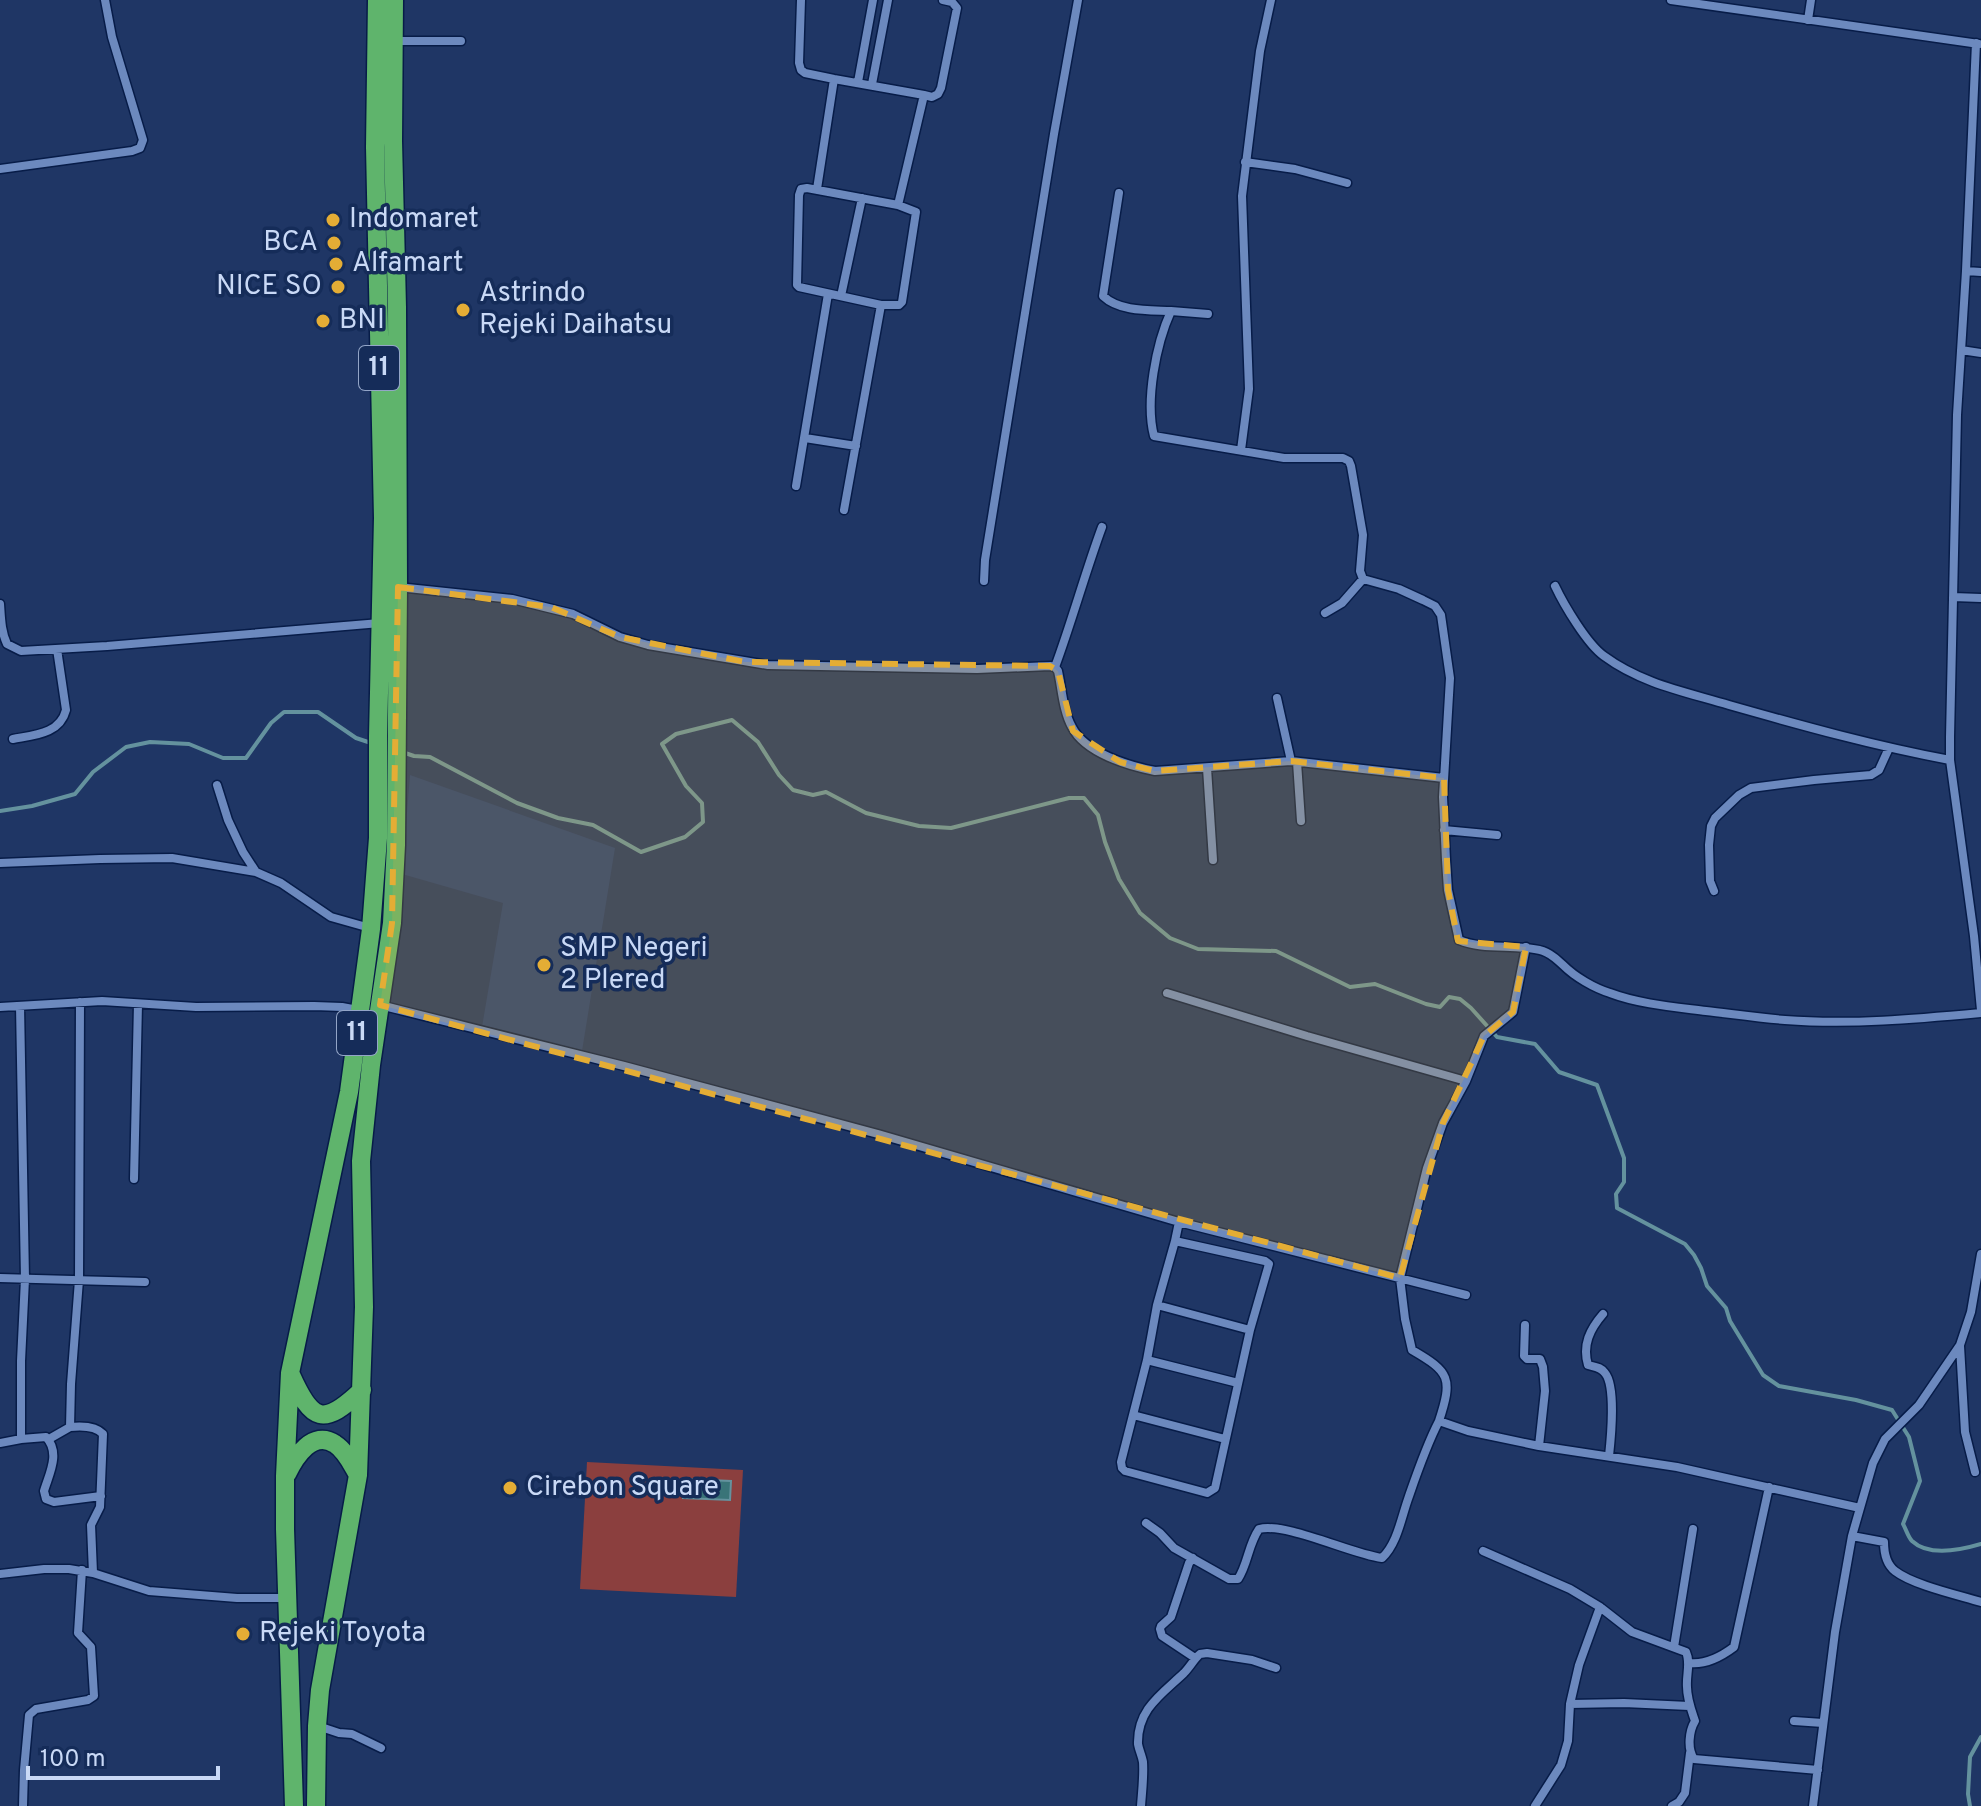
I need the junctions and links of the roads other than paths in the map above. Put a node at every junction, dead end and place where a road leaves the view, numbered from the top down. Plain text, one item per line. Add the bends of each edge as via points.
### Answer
1 (105, 0) edge
2 (377, 0) edge
3 (394, 0) edge
4 (801, 0) edge
5 (873, 0) edge
6 (888, 0) edge
7 (943, 0) edge
8 (1078, 0) edge
9 (1271, 0) edge
10 (1671, 0) edge
11 (1811, 0) edge
12 (1808, 20) junction
13 (393, 41) junction
14 (461, 41) dead end
15 (1978, 44) edge
16 (834, 79) junction
17 (858, 82) junction
18 (872, 84) junction
19 (924, 95) junction
20 (1976, 108) edge
21 (1245, 162) junction
22 (0, 169) edge
23 (1347, 183) dead end
24 (817, 189) junction
25 (1969, 192) junction
26 (1119, 193) dead end
27 (1981, 193) edge
28 (862, 198) junction
29 (898, 205) junction
30 (1966, 271) junction
31 (1981, 272) edge
32 (828, 294) junction
33 (841, 296) junction
34 (881, 305) junction
35 (388, 307) junction
36 (1171, 311) junction
37 (1208, 314) dead end
38 (1961, 350) junction
39 (1981, 353) edge
40 (805, 438) junction
41 (856, 446) junction
42 (1241, 450) junction
43 (796, 486) dead end
44 (844, 510) dead end
45 (1102, 527) dead end
46 (1363, 579) junction
47 (984, 581) dead end
48 (1555, 586) dead end
49 (398, 587) junction
50 (1953, 597) junction
51 (1981, 598) edge
52 (0, 604) edge
53 (1325, 613) dead end
54 (380, 623) junction
55 (14, 649) junction
56 (57, 649) junction
57 (0, 650) edge
58 (1055, 667) junction
59 (1277, 698) dead end
60 (13, 739) dead end
61 (1889, 748) junction
62 (1950, 760) junction
63 (1294, 761) junction
64 (1207, 768) junction
65 (1444, 778) junction
66 (217, 785) dead end
67 (1301, 821) dead end
68 (1444, 830) junction
69 (1497, 835) dead end
70 (1213, 860) dead end
71 (0, 863) edge
72 (256, 872) junction
73 (1714, 891) dead end
74 (371, 929) junction
75 (1526, 947) junction
76 (1167, 993) dead end
77 (80, 1002) junction
78 (138, 1004) junction
79 (380, 1005) junction
80 (20, 1006) junction
81 (0, 1007) edge
82 (360, 1011) junction
83 (1981, 1012) edge
84 (1466, 1081) junction
85 (134, 1179) dead end
86 (1179, 1222) junction
87 (1175, 1241) junction
88 (1981, 1254) edge
89 (0, 1278) edge
90 (1400, 1278) junction
91 (25, 1279) junction
92 (79, 1280) junction
93 (145, 1282) dead end
94 (1466, 1295) dead end
95 (1157, 1305) junction
96 (1603, 1314) dead end
97 (1525, 1325) dead end
98 (1250, 1330) junction
99 (1960, 1345) junction
100 (1147, 1360) junction
101 (290, 1373) junction
102 (1238, 1383) junction
103 (362, 1390) junction
104 (1133, 1415) junction
105 (1439, 1421) junction
106 (70, 1427) junction
107 (21, 1439) junction
108 (49, 1439) junction
109 (1225, 1439) junction
110 (0, 1443) edge
111 (1539, 1446) junction
112 (1609, 1456) junction
113 (1975, 1472) dead end
114 (358, 1475) junction
115 (285, 1476) junction
116 (1769, 1487) junction
117 (101, 1496) junction
118 (1860, 1508) junction
119 (1146, 1523) dead end
120 (1693, 1529) dead end
121 (1852, 1536) junction
122 (1483, 1551) dead end
123 (1193, 1558) junction
124 (82, 1570) junction
125 (93, 1573) junction
126 (0, 1574) edge
127 (288, 1598) junction
128 (1981, 1602) edge
129 (1600, 1607) junction
130 (1674, 1647) junction
131 (1195, 1658) junction
132 (1689, 1663) junction
133 (1276, 1668) dead end
134 (1570, 1704) junction
135 (1689, 1706) junction
136 (1794, 1721) dead end
137 (1823, 1723) junction
138 (317, 1726) junction
139 (381, 1748) dead end
140 (1690, 1753) junction
141 (1818, 1770) junction
142 (1817, 1805) edge
143 (23, 1806) edge
144 (294, 1806) edge
145 (316, 1806) edge
146 (1141, 1806) edge
147 (1535, 1806) edge
148 (1672, 1806) edge

1 - 22 street via 143,140 140,148
2 - 35 highway, 11 via 375,147
3 - 13 highway, 11
4 - 16 street via 801,70
5 - 17 street
6 - 18 street
7 - 19 street via 957,8 938,94
8 - 47 street
9 - 21 street
10 - 12 street
11 - 12 street
12 - 15 street
13 - 14 street
13 - 35 highway, 11
15 - 20 street
16 - 17 street
16 - 24 street
17 - 18 street
18 - 19 street
19 - 29 street
20 - 25 street
21 - 23 street
21 - 42 street via 1249,389
24 - 28 street
24 - 32 street via 804,188 799,195 796,282
25 - 27 street
25 - 30 street
26 - 36 street via 1103,296 1127,308
28 - 29 street
28 - 33 street
29 - 34 street via 917,215 902,302
30 - 31 street
30 - 38 street
32 - 33 street
32 - 40 street
33 - 34 street
34 - 41 street
35 - 49 highway, 11
35 - 54 highway, 11
36 - 37 street
36 - 42 street via 1162,330 1149,404 1154,436
38 - 39 street
38 - 50 street
40 - 41 street
40 - 43 street
41 - 44 street
42 - 46 street via 1349,461 1363,535
45 - 58 street
46 - 53 street
46 - 65 street via 1423,600 1441,615 1450,678
48 - 61 street via 1594,647 1641,678
49 - 58 street via 551,607 648,645 768,665
49 - 79 highway, 11 via 392,923
50 - 51 street
50 - 62 street via 1956,660
52 - 55 street via 2,631
54 - 56 street
54 - 74 highway, 11 via 378,838
55 - 56 street
55 - 57 street
56 - 60 street via 64,719 52,730
58 - 64 street via 1068,718 1083,741 1138,768
59 - 63 street
61 - 62 street
61 - 73 street via 1871,775 1751,788 1739,795 1711,826
62 - 83 street
63 - 64 street
63 - 65 street
63 - 67 street
64 - 70 street
65 - 68 street
66 - 72 street via 228,820
68 - 69 street
68 - 75 street via 1448,890 1459,940
71 - 72 street via 172,858
72 - 74 street via 331,917
74 - 82 highway, 11
75 - 83 street via 1556,957 1611,994 1686,1008 1828,1021
75 - 84 street via 1513,1012 1484,1036
76 - 84 street
77 - 78 street
77 - 80 street
77 - 92 street
78 - 82 street
78 - 85 street
79 - 86 street via 866,1131
79 - 103 highway, 11 via 361,1161
80 - 81 street
80 - 91 street
82 - 101 highway, 11 via 349,1092
84 - 90 street via 1427,1168
86 - 87 street
86 - 90 street
87 - 95 street
87 - 98 street via 1268,1262
88 - 99 street
89 - 91 street
90 - 94 street
90 - 105 street via 1412,1350 1436,1364 1446,1379
91 - 92 street
91 - 107 street
92 - 93 street
92 - 106 street
95 - 98 street
95 - 100 street
96 - 112 street via 1590,1329 1585,1356 1588,1365 1608,1376
97 - 111 street via 1524,1356 1540,1359 1545,1386
98 - 102 street
99 - 113 street via 1965,1432
99 - 118 street via 1919,1405 1885,1439
100 - 102 street
100 - 104 street
101 - 103 highway via 315,1413 344,1408
101 - 115 highway, 11
102 - 109 street
103 - 114 highway, 11
104 - 109 street
104 - 109 street via 1122,1468 1207,1493 1215,1488
105 - 111 street
105 - 123 street via 1396,1537 1382,1558 1267,1527 1253,1538 1238,1579
106 - 108 street
106 - 117 street via 103,1434
107 - 108 street
107 - 110 street
108 - 117 street via 53,1459 46,1499
111 - 112 street
112 - 116 street
114 - 115 highway via 335,1443 319,1440 297,1454
114 - 138 highway, 11
115 - 127 highway, 11
116 - 118 street
116 - 132 street via 1734,1647 1712,1660
117 - 125 street via 91,1525
118 - 121 street
119 - 123 street
120 - 130 street
121 - 128 street via 1884,1542 1884,1554 1894,1570 1917,1582
121 - 137 street
122 - 129 street
123 - 131 street via 1171,1617 1160,1629 1162,1636
124 - 125 street
124 - 126 street
124 - 143 street via 78,1633 91,1647 94,1696 29,1715
125 - 127 street via 149,1591
127 - 144 highway, 11
129 - 130 street via 1632,1632
129 - 134 street
130 - 132 street via 1686,1652
131 - 133 street via 1207,1653
131 - 146 street via 1150,1703 1141,1724
132 - 135 street
134 - 135 street
134 - 147 street via 1561,1765
135 - 140 street via 1695,1721
136 - 137 street
137 - 141 street
138 - 139 street
138 - 145 highway, 11
140 - 141 street via 1707,1762
140 - 148 street via 1685,1793
141 - 142 street

